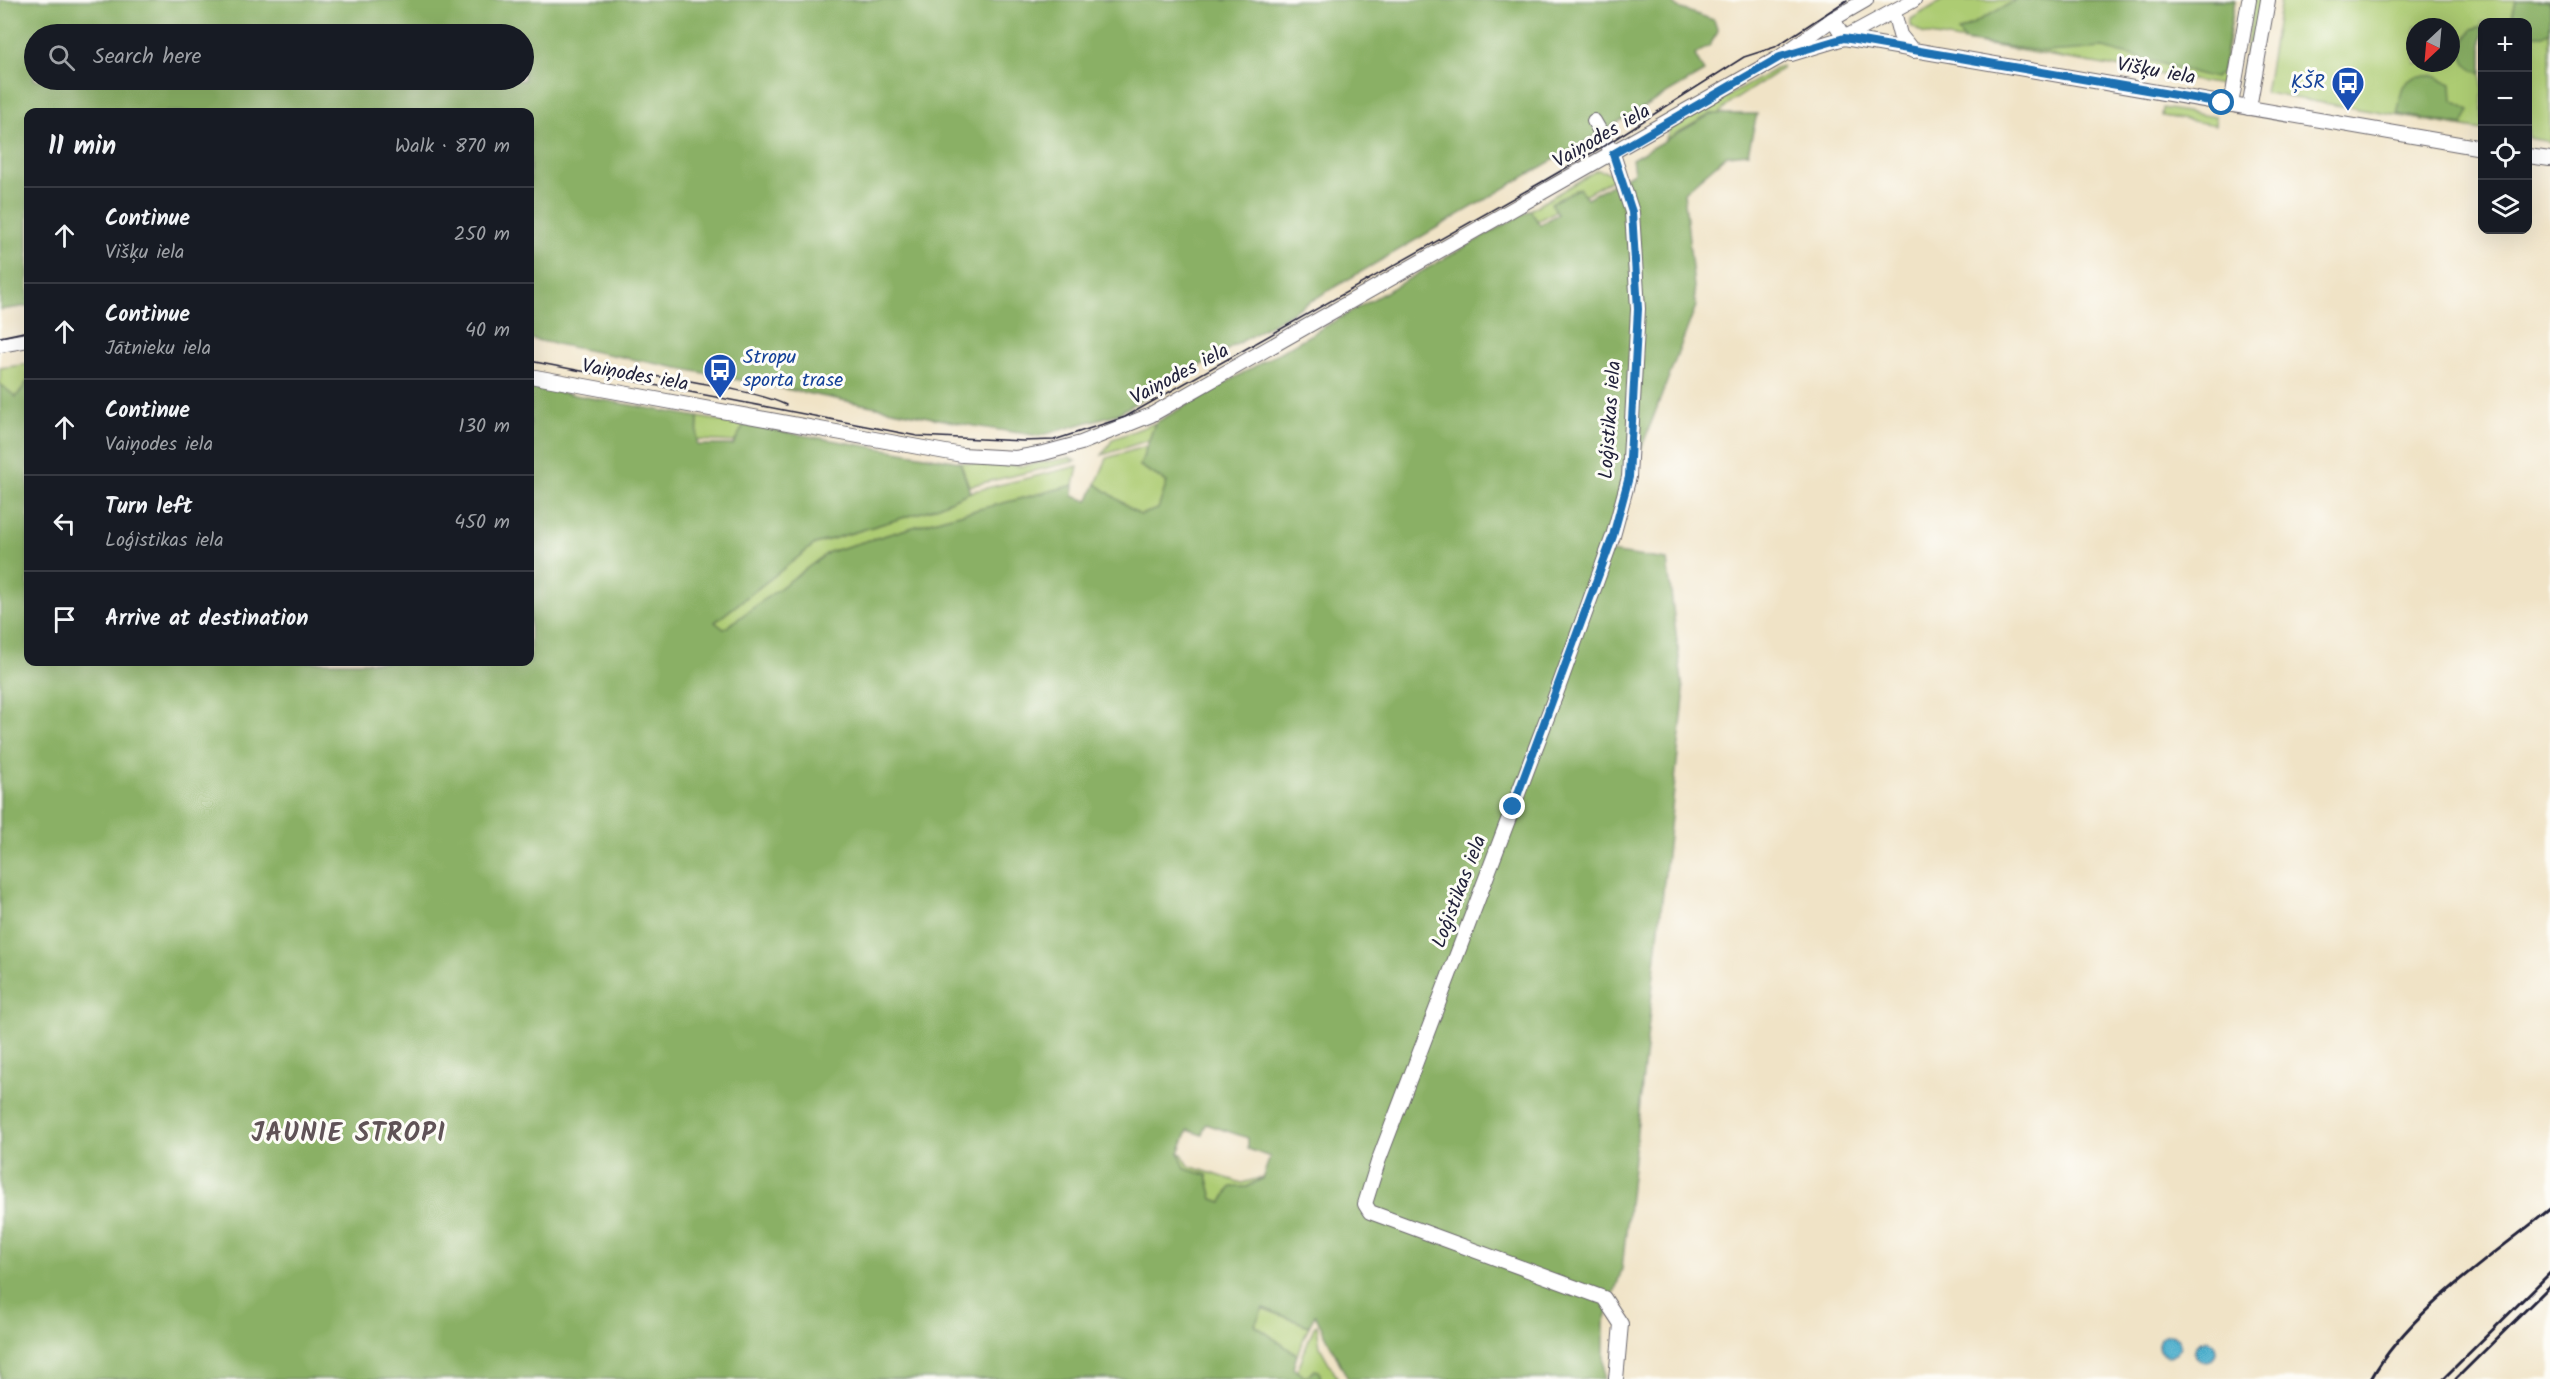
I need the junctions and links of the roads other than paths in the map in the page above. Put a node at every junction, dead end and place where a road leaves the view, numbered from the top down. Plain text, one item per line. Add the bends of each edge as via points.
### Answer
1 (1866, 0) edge
2 (1914, 0) edge
3 (2249, 0) edge
4 (2268, 0) edge
5 (1894, 12) junction
6 (1833, 19) junction
7 (1844, 38) junction
8 (1913, 51) junction
9 (1780, 57) junction
10 (2231, 105) junction
11 (2249, 108) junction
12 (1594, 121) dead end
13 (2478, 147) edge
14 (1613, 154) junction
15 (2532, 157) edge
16 (2550, 159) edge
17 (24, 341) edge
18 (0, 345) edge
19 (534, 377) edge
20 (1616, 1379) edge

1 - 6 street
2 - 5 street
3 - 10 street
4 - 11 street
5 - 7 street
5 - 8 street via 1900,35
6 - 7 street
6 - 9 street
7 - 8 street, Višķu iela
7 - 9 street
8 - 10 street, Višķu iela
9 - 14 street, Vaiņodes iela
10 - 11 street, Višķu iela
11 - 13 street, Višķu iela
12 - 14 street, Loģistikas iela
14 - 19 street, Vaiņodes iela via 1151,415 1044,453 993,458 924,450
14 - 20 street, Loģistikas iela via 1632,212 1638,309 1629,477 1585,615 1365,1204 1370,1212 1604,1298 1621,1324
15 - 16 street
17 - 18 street

